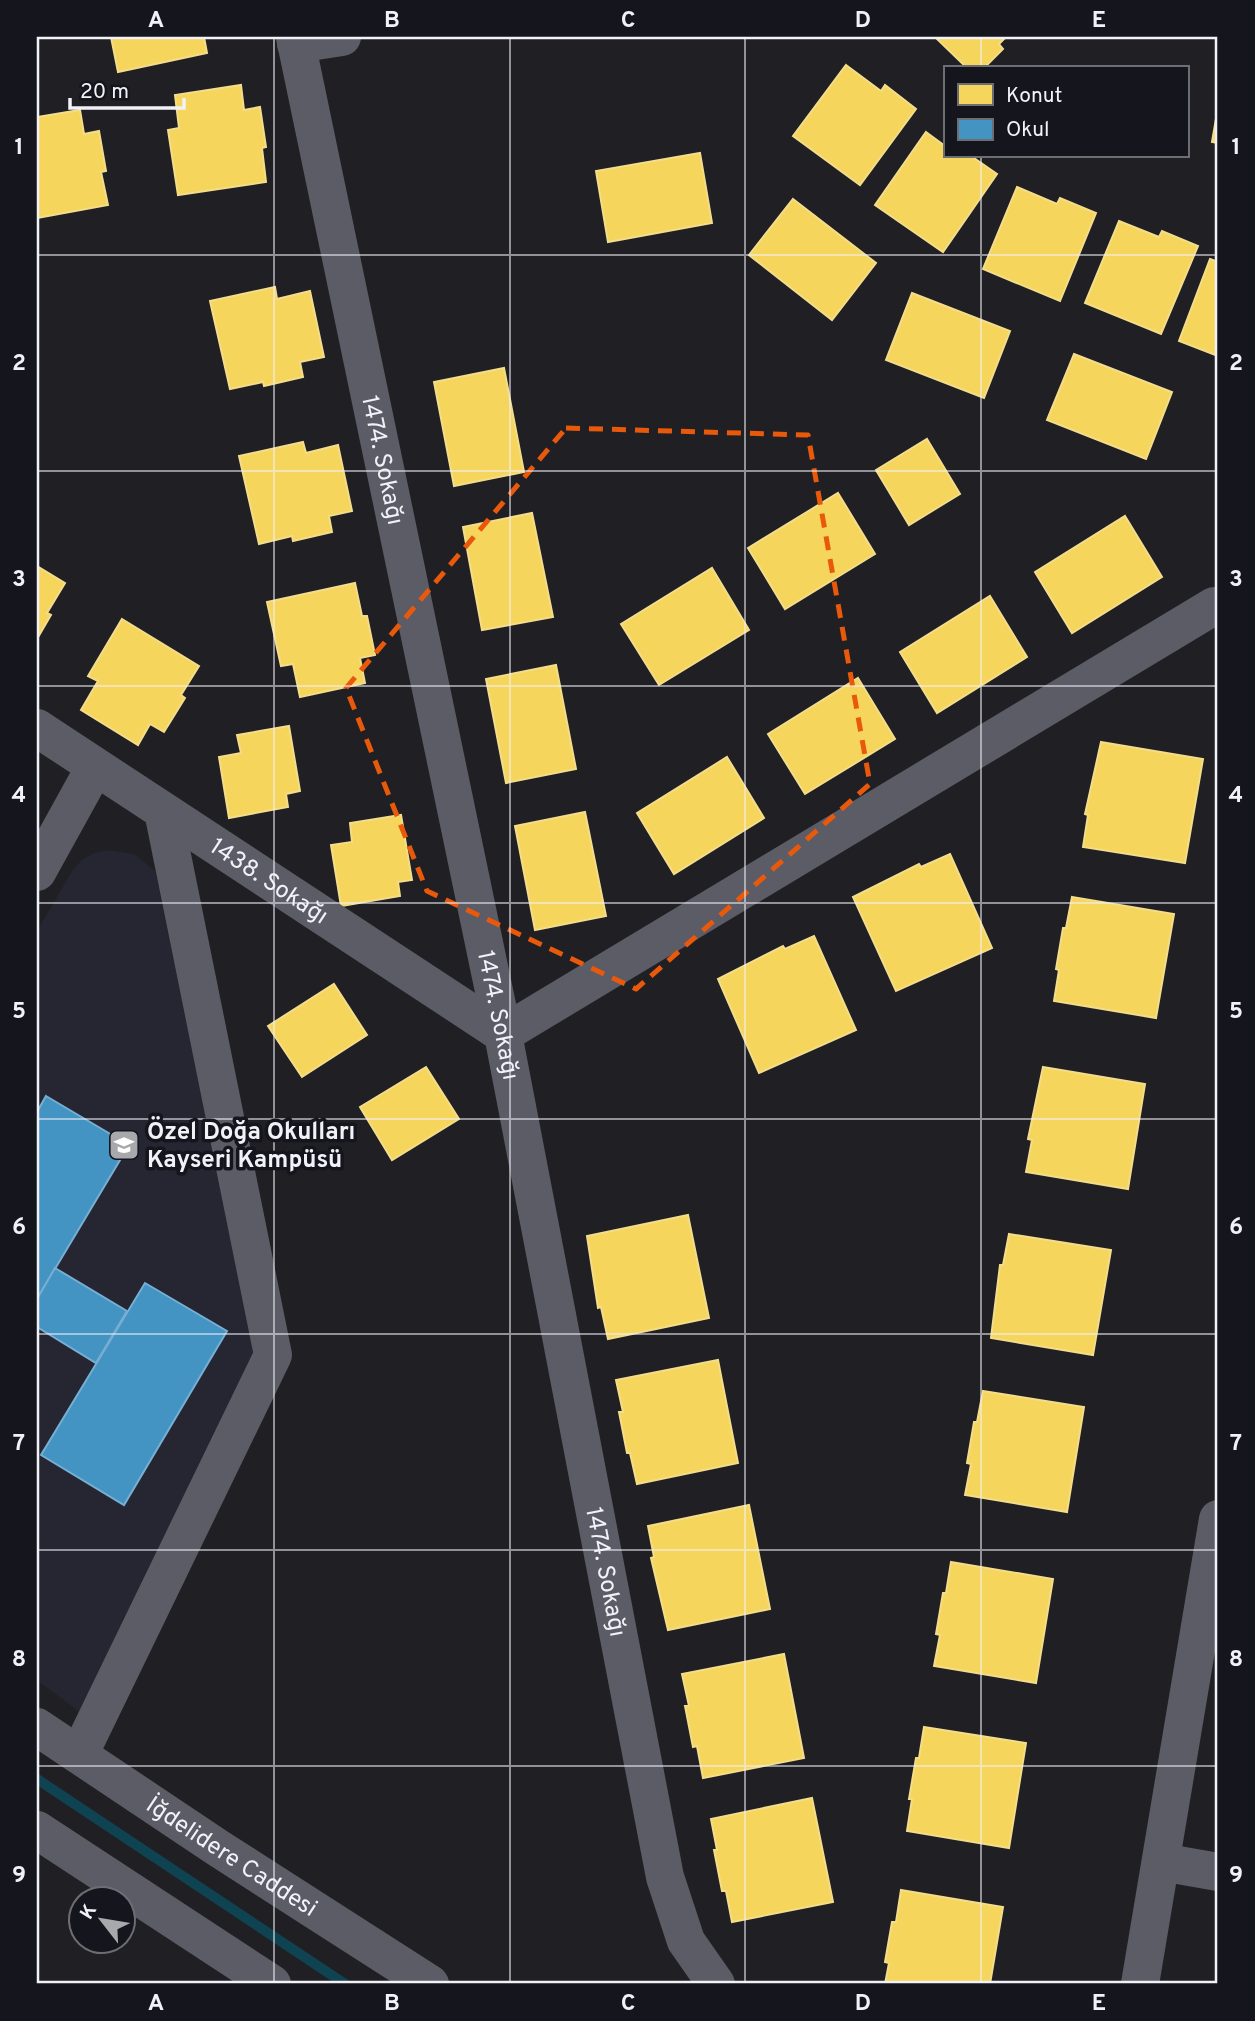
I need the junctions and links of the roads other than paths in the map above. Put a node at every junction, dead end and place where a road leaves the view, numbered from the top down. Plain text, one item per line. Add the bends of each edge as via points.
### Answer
1 (342, 37) edge
2 (296, 40) edge
3 (1218, 607) edge
4 (37, 728) edge
5 (95, 767) junction
6 (163, 811) junction
7 (37, 872) edge
8 (503, 1034) junction
9 (1218, 1519) edge
10 (37, 1727) edge
11 (79, 1755) junction
12 (37, 1830) edge
13 (1161, 1862) junction
14 (1218, 1872) edge
15 (272, 1984) edge
16 (430, 1984) edge
17 (716, 1984) edge
18 (1140, 1984) edge

1 - 2 street
2 - 8 street, 1474. Sokağı
3 - 8 street
4 - 5 street, 1438. Sokağı
5 - 6 street, 1438. Sokağı
5 - 7 street
6 - 8 street, 1438. Sokağı
6 - 11 street via 273,1355
8 - 17 street, 1474. Sokağı via 665,1877 686,1941
9 - 13 street
10 - 11 street, İğdelidere Caddesi
11 - 16 street, İğdelidere Caddesi
12 - 15 street
13 - 14 street
13 - 18 street

